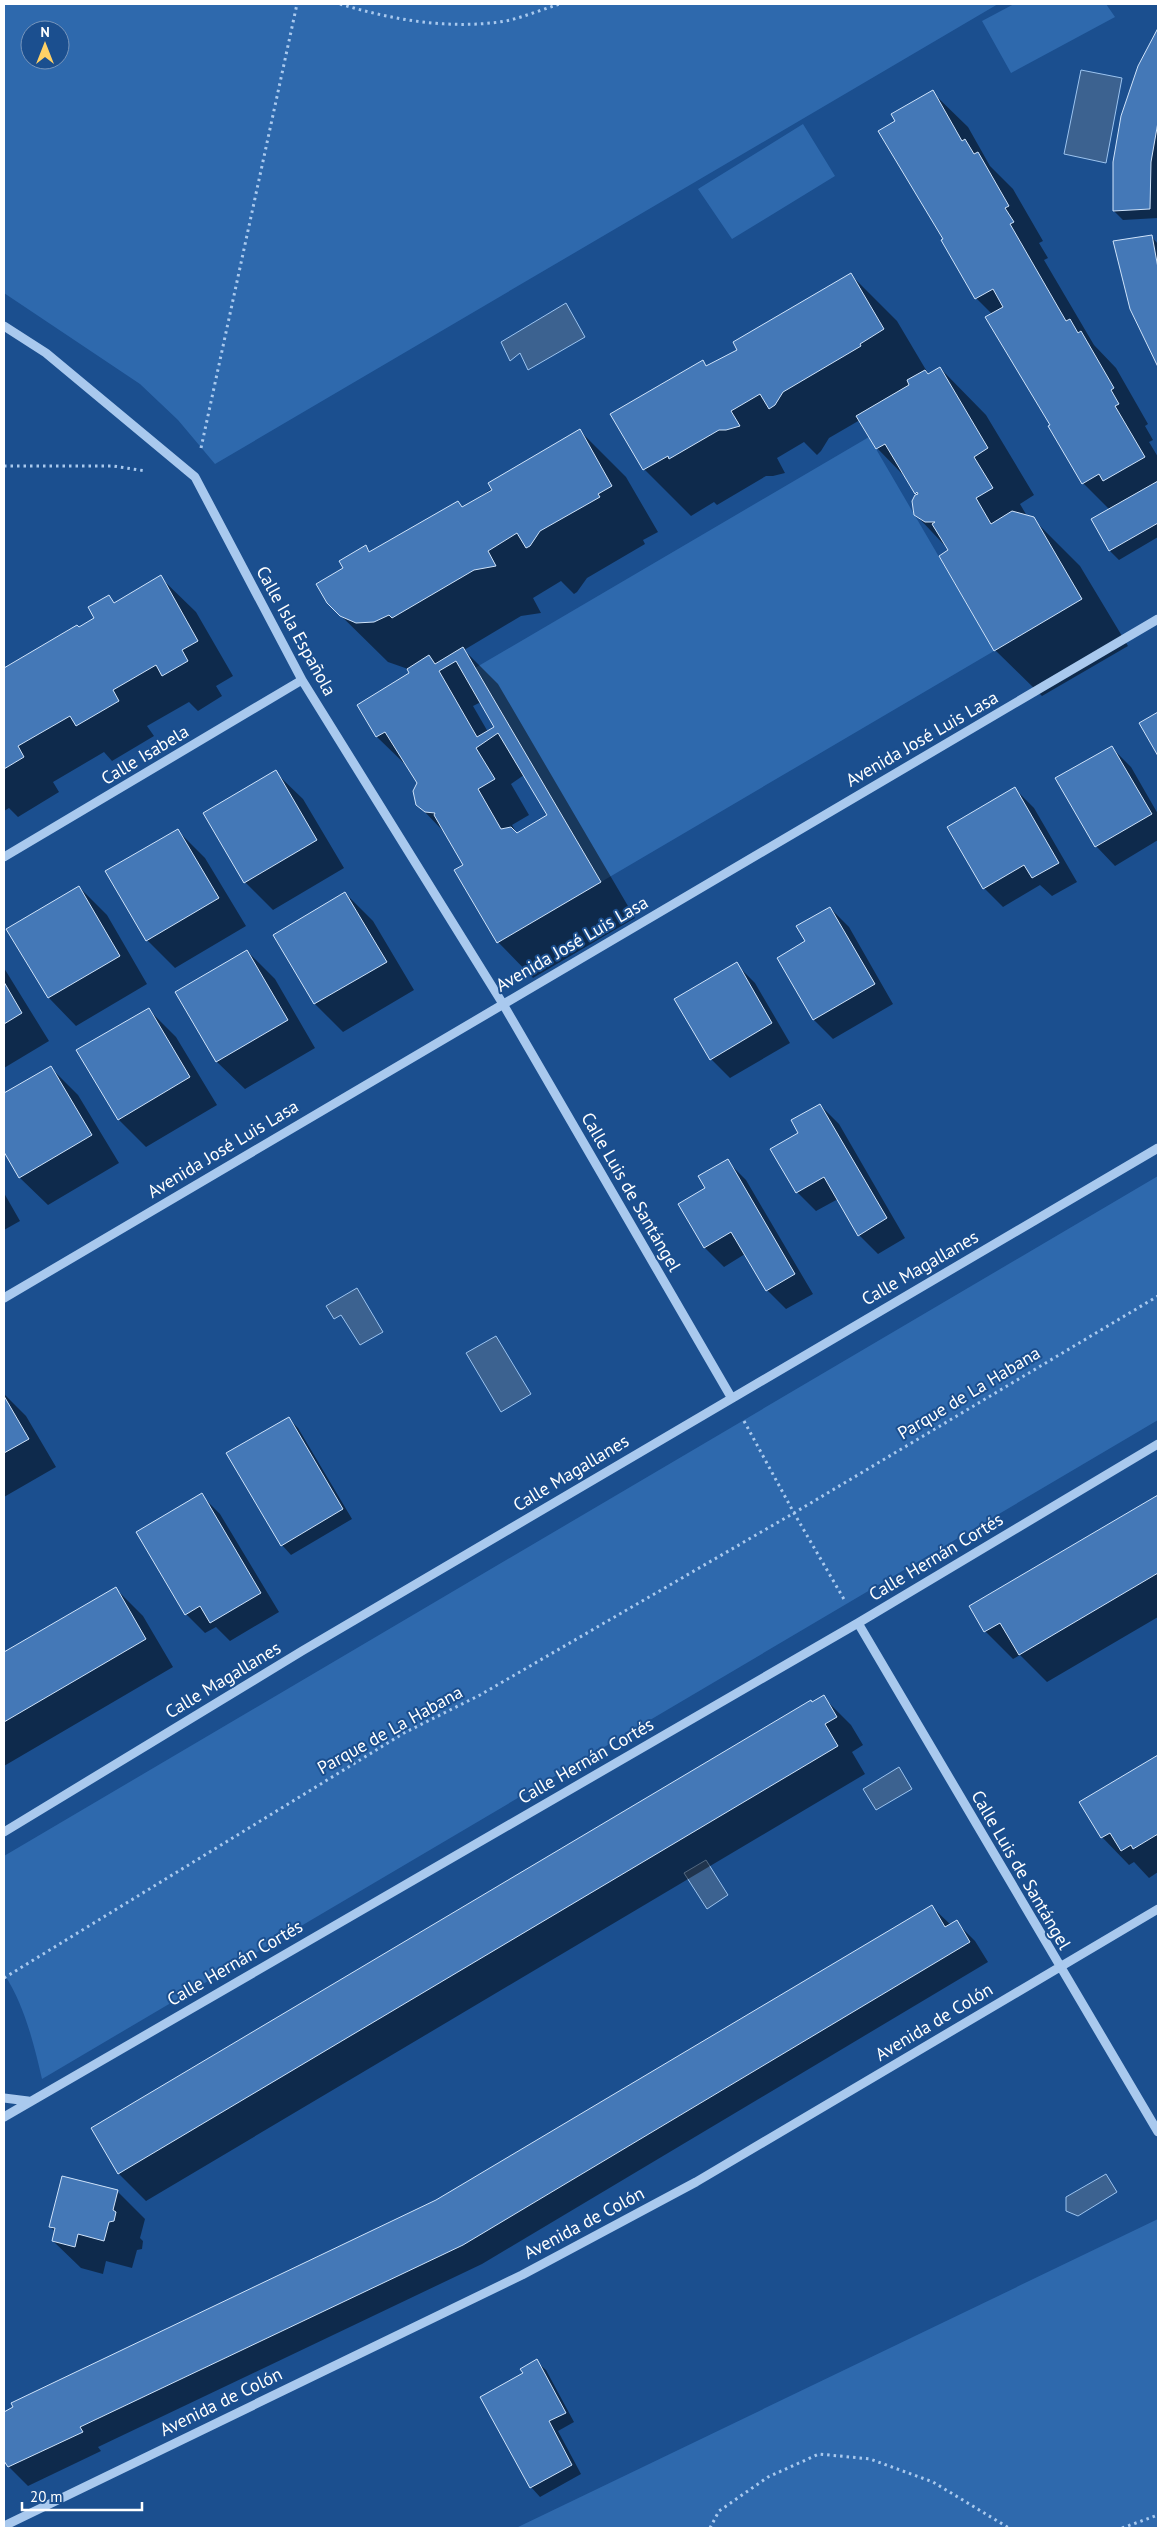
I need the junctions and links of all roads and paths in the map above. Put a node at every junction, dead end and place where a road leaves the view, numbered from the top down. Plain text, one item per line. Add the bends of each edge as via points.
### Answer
1 (298, 4) edge
2 (340, 4) edge
3 (560, 4) edge
4 (4, 326) edge
5 (4, 466) edge
6 (149, 471) dead end
7 (195, 477) junction
8 (1158, 619) edge
9 (302, 680) junction
10 (4, 857) edge
11 (503, 1004) junction
12 (1158, 1148) edge
13 (1158, 1296) edge
14 (4, 1298) edge
15 (731, 1397) junction
16 (1158, 1444) edge
17 (794, 1513) junction
18 (858, 1623) junction
19 (4, 1832) edge
20 (1158, 1909) edge
21 (1059, 1966) junction
22 (4, 1978) edge
23 (4, 2098) edge
24 (28, 2101) junction
25 (4, 2117) edge
26 (1158, 2132) edge
27 (1158, 2516) edge
28 (4, 2526) edge
29 (710, 2528) edge
30 (1009, 2528) edge
31 (1122, 2528) edge

1 - 7 path
2 - 3 path via 381,16 446,24 506,20
4 - 7 street, Calle Isla Española via 46,353
5 - 6 path via 113,466
7 - 9 street, Calle Isla Española
8 - 11 street, Avenida José Luis Lasa
9 - 10 street, Calle Isabela
9 - 11 street, Calle Isla Española
11 - 14 street, Avenida José Luis Lasa
11 - 15 street, Calle Luis de Santángel
12 - 15 street, Calle Magallanes
13 - 17 path, Parque de La Habana
15 - 17 path
15 - 19 street, Calle Magallanes
16 - 18 street, Calle Hernán Cortés
17 - 18 path
17 - 22 path, Parque de La Habana via 480,1695 404,1733
18 - 21 street, Calle Luis de Santángel
18 - 24 street, Calle Hernán Cortés
20 - 21 street, Avenida de Colón
21 - 26 street, Calle Luis de Santángel
21 - 28 street, Avenida de Colón via 696,2182 522,2275
23 - 24 street
24 - 25 street, Calle Hernán Cortés
27 - 31 path
29 - 30 path via 718,2511 768,2477 818,2454 870,2459 933,2482

